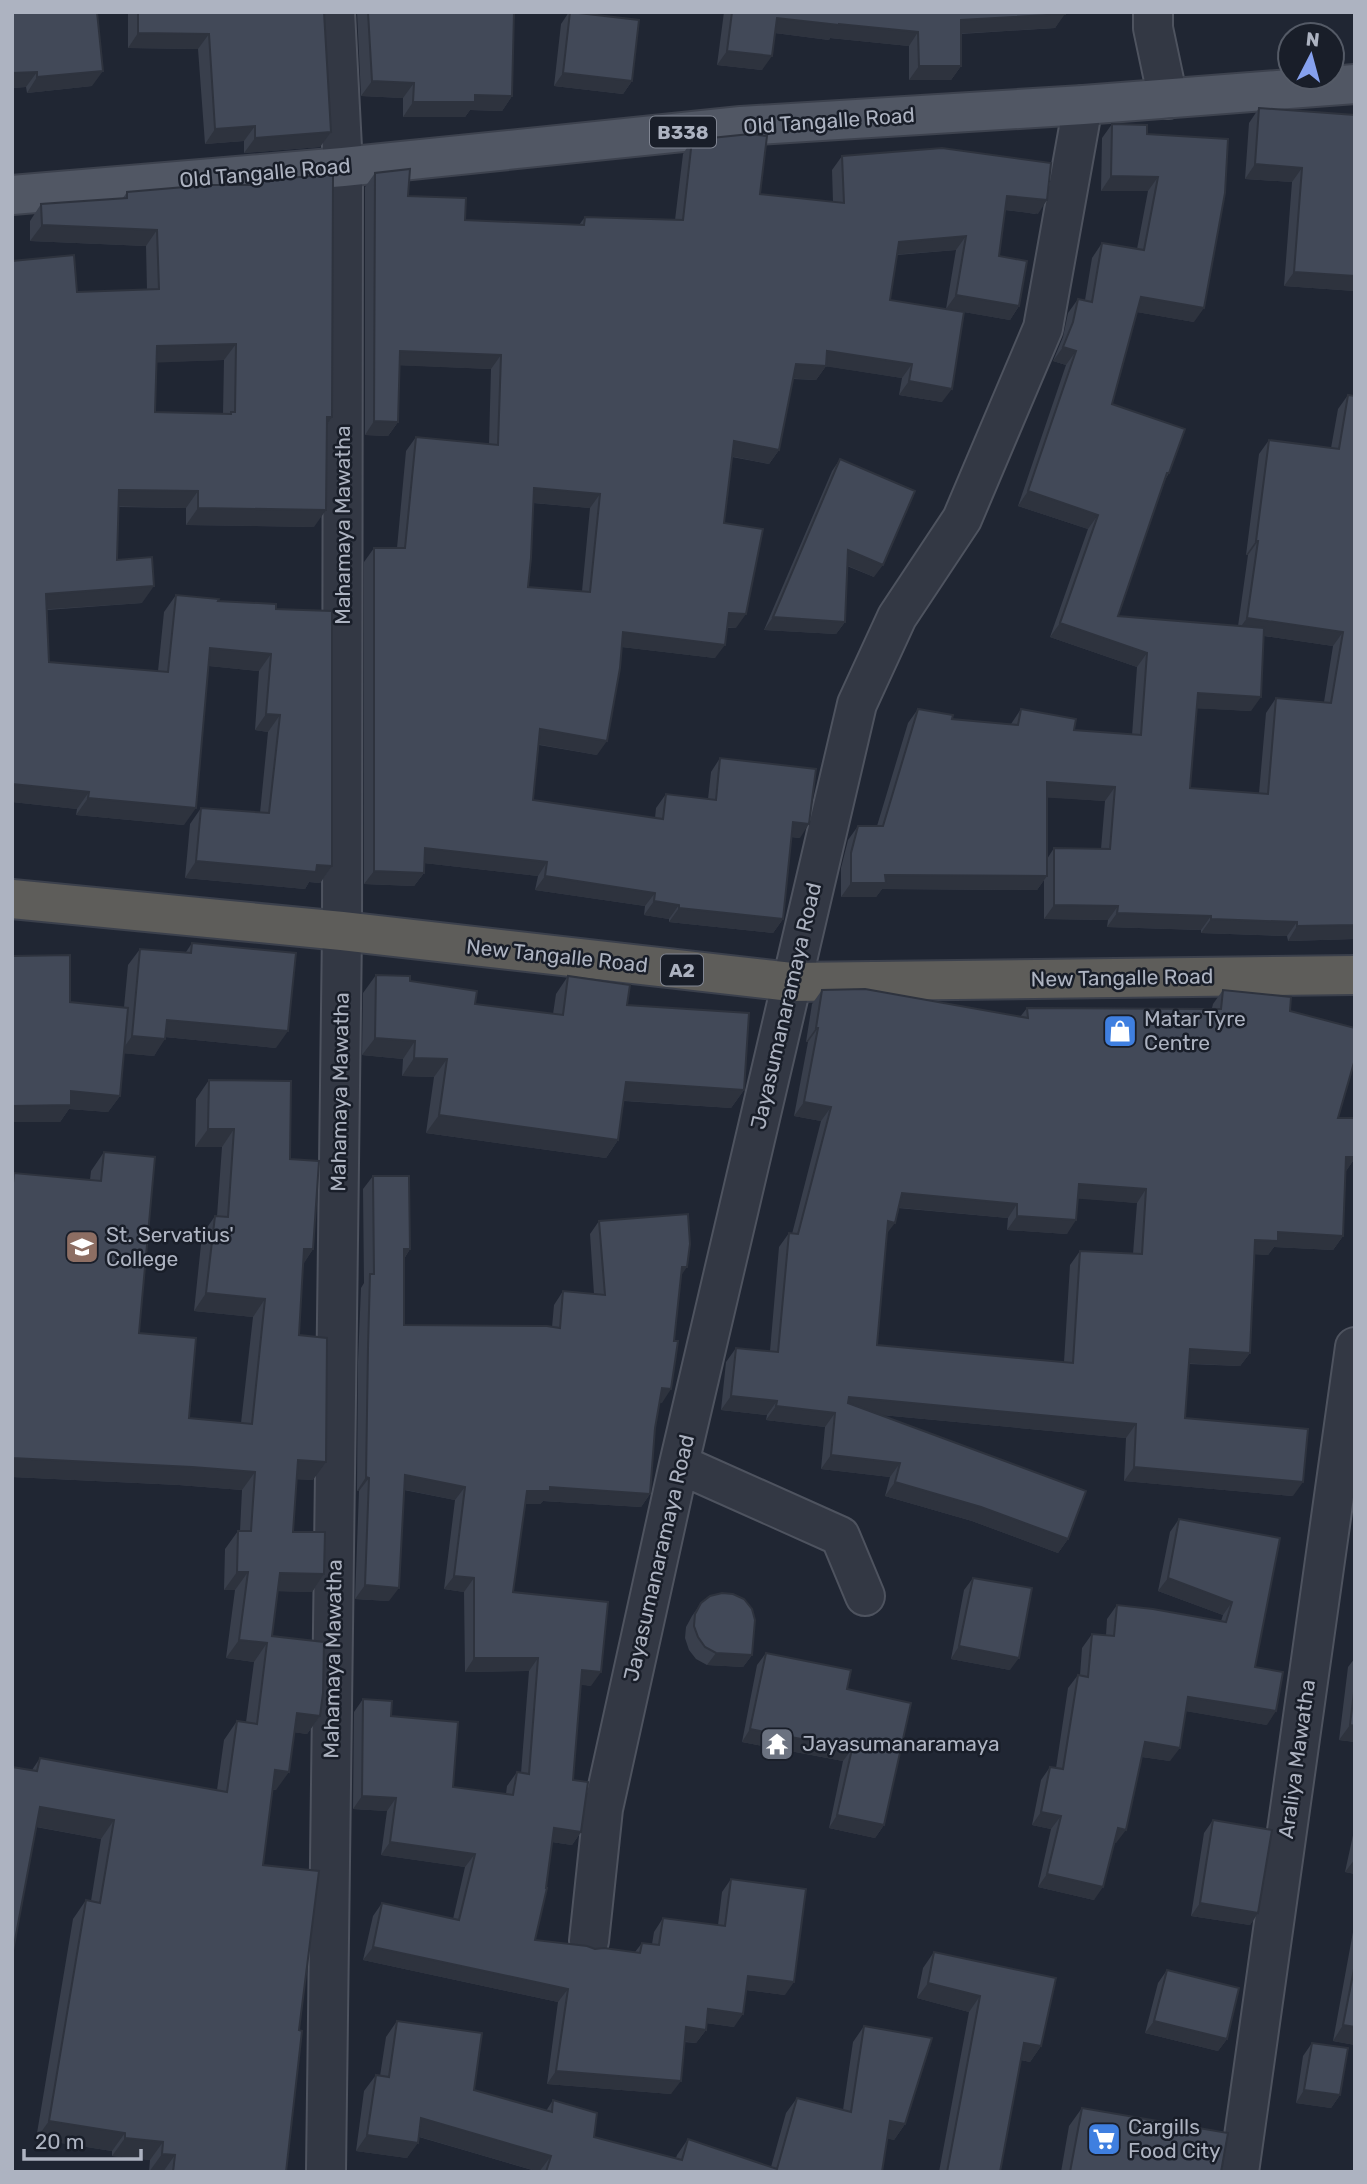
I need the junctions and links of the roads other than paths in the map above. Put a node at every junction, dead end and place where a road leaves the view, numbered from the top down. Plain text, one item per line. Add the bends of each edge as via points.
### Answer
1 (335, 12) edge
2 (1153, 12) edge
3 (1355, 84) edge
4 (1168, 99) junction
5 (1083, 105) junction
6 (343, 167) junction
7 (12, 195) edge
8 (12, 899) edge
9 (342, 931) junction
10 (1355, 975) edge
11 (791, 982) junction
12 (1355, 1347) edge
13 (679, 1464) junction
14 (864, 1596) dead end
15 (589, 1941) dead end
16 (326, 2172) edge
17 (1238, 2172) edge

1 - 6 street, Mahamaya Mawatha
2 - 4 street
3 - 4 main road, Old Tangalle Road / B338
4 - 5 main road, Old Tangalle Road / B338
5 - 6 main road, Old Tangalle Road / B338 via 741,126
5 - 11 street, Jayasumanaramaya Road via 1043,328 962,519 897,617 857,704
6 - 7 main road, Old Tangalle Road / B338
6 - 9 street, Mahamaya Mawatha
8 - 9 highway, New Tangalle Road / A2
9 - 11 highway, New Tangalle Road / A2
9 - 16 street, Mahamaya Mawatha
10 - 11 highway, New Tangalle Road / A2
11 - 13 street, Jayasumanaramaya Road
12 - 17 street, Araliya Mawatha
13 - 14 street via 840,1536
13 - 15 street, Jayasumanaramaya Road via 603,1809

